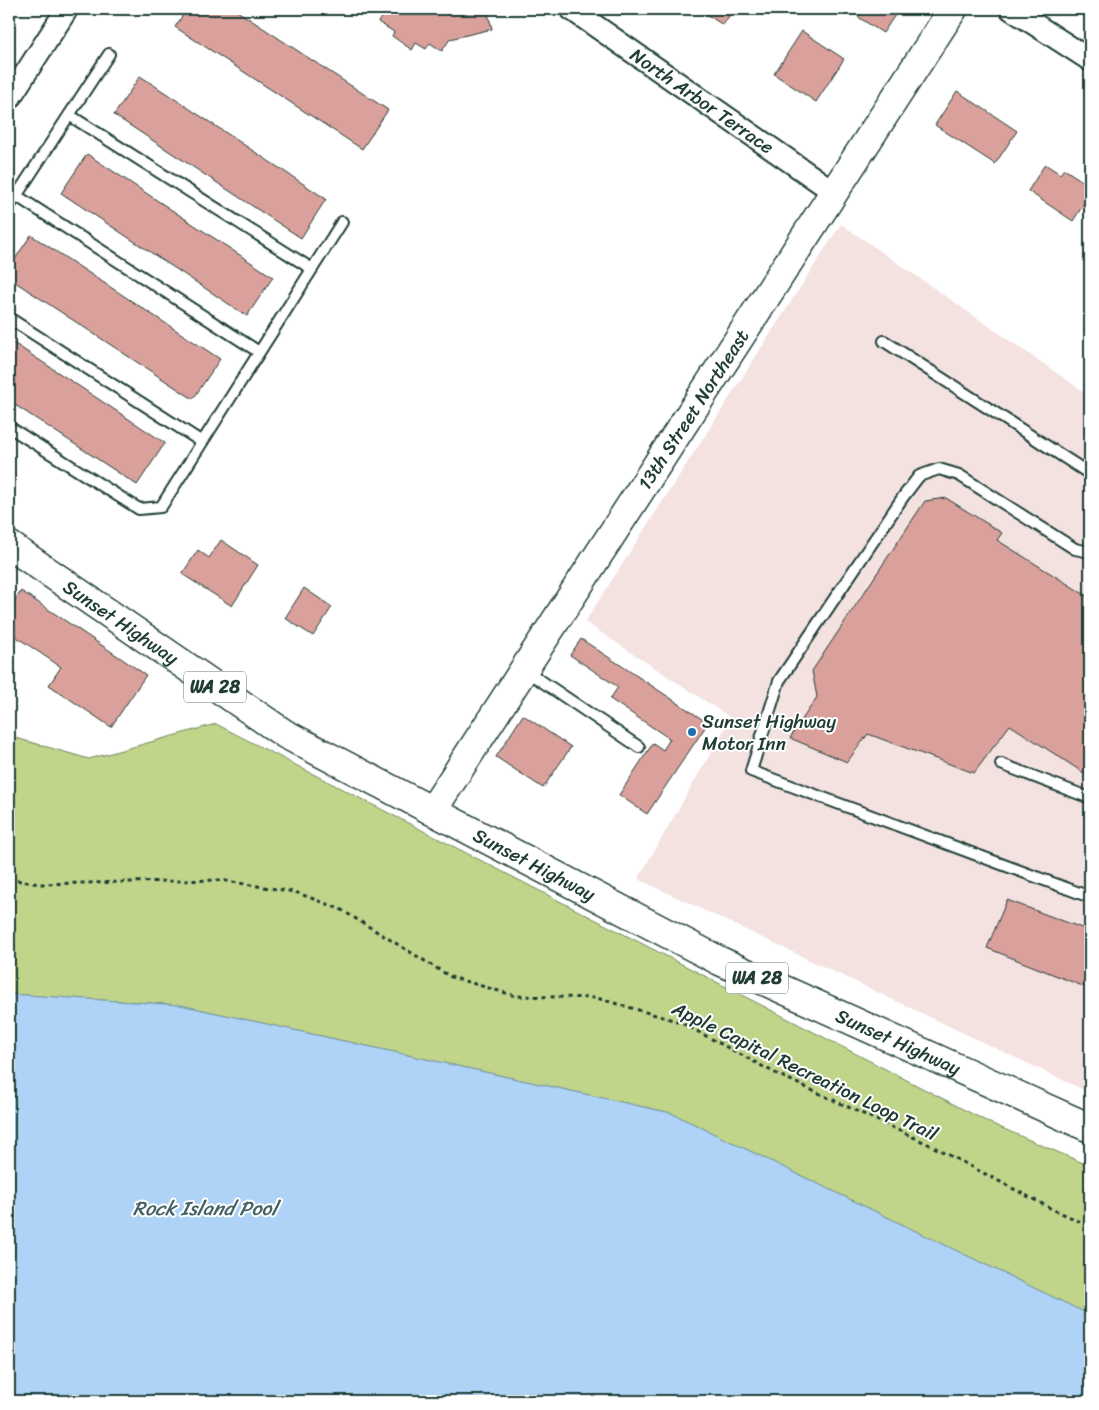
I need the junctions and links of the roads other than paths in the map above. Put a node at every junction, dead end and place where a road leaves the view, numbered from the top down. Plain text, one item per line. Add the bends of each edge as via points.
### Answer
1 (68, 9) edge
2 (571, 9) edge
3 (953, 9) edge
4 (1011, 9) edge
5 (109, 54) dead end
6 (1090, 60) edge
7 (9, 99) edge
8 (69, 115) junction
9 (834, 192) junction
10 (12, 193) edge
11 (9, 207) edge
12 (342, 222) dead end
13 (312, 269) junction
14 (9, 318) edge
15 (884, 341) dead end
16 (259, 352) junction
17 (9, 426) edge
18 (202, 442) junction
19 (1090, 474) edge
20 (9, 545) edge
21 (1090, 552) edge
22 (524, 670) junction
23 (639, 747) dead end
24 (1001, 764) dead end
25 (1090, 798) edge
26 (432, 811) junction
27 (1090, 897) edge
28 (1090, 1128) edge

1 - 7 street
2 - 9 street, North Arbor Terrace
3 - 9 main road, 13th Street Northeast
4 - 6 street
5 - 8 lane
8 - 10 lane
8 - 13 lane
9 - 22 main road, 13th Street Northeast
10 - 11 lane
10 - 16 lane
12 - 13 lane
13 - 16 lane
14 - 18 lane
15 - 19 lane
16 - 18 lane
17 - 18 lane via 139,509 161,507
20 - 26 main road, Sunset Highway / WA 28 via 284,734
21 - 27 lane via 1075,549 959,475 940,469 919,476 780,681 751,772
22 - 23 lane
22 - 26 main road, 13th Street Northeast
24 - 25 lane
26 - 28 main road, Sunset Highway / WA 28 via 720,961

